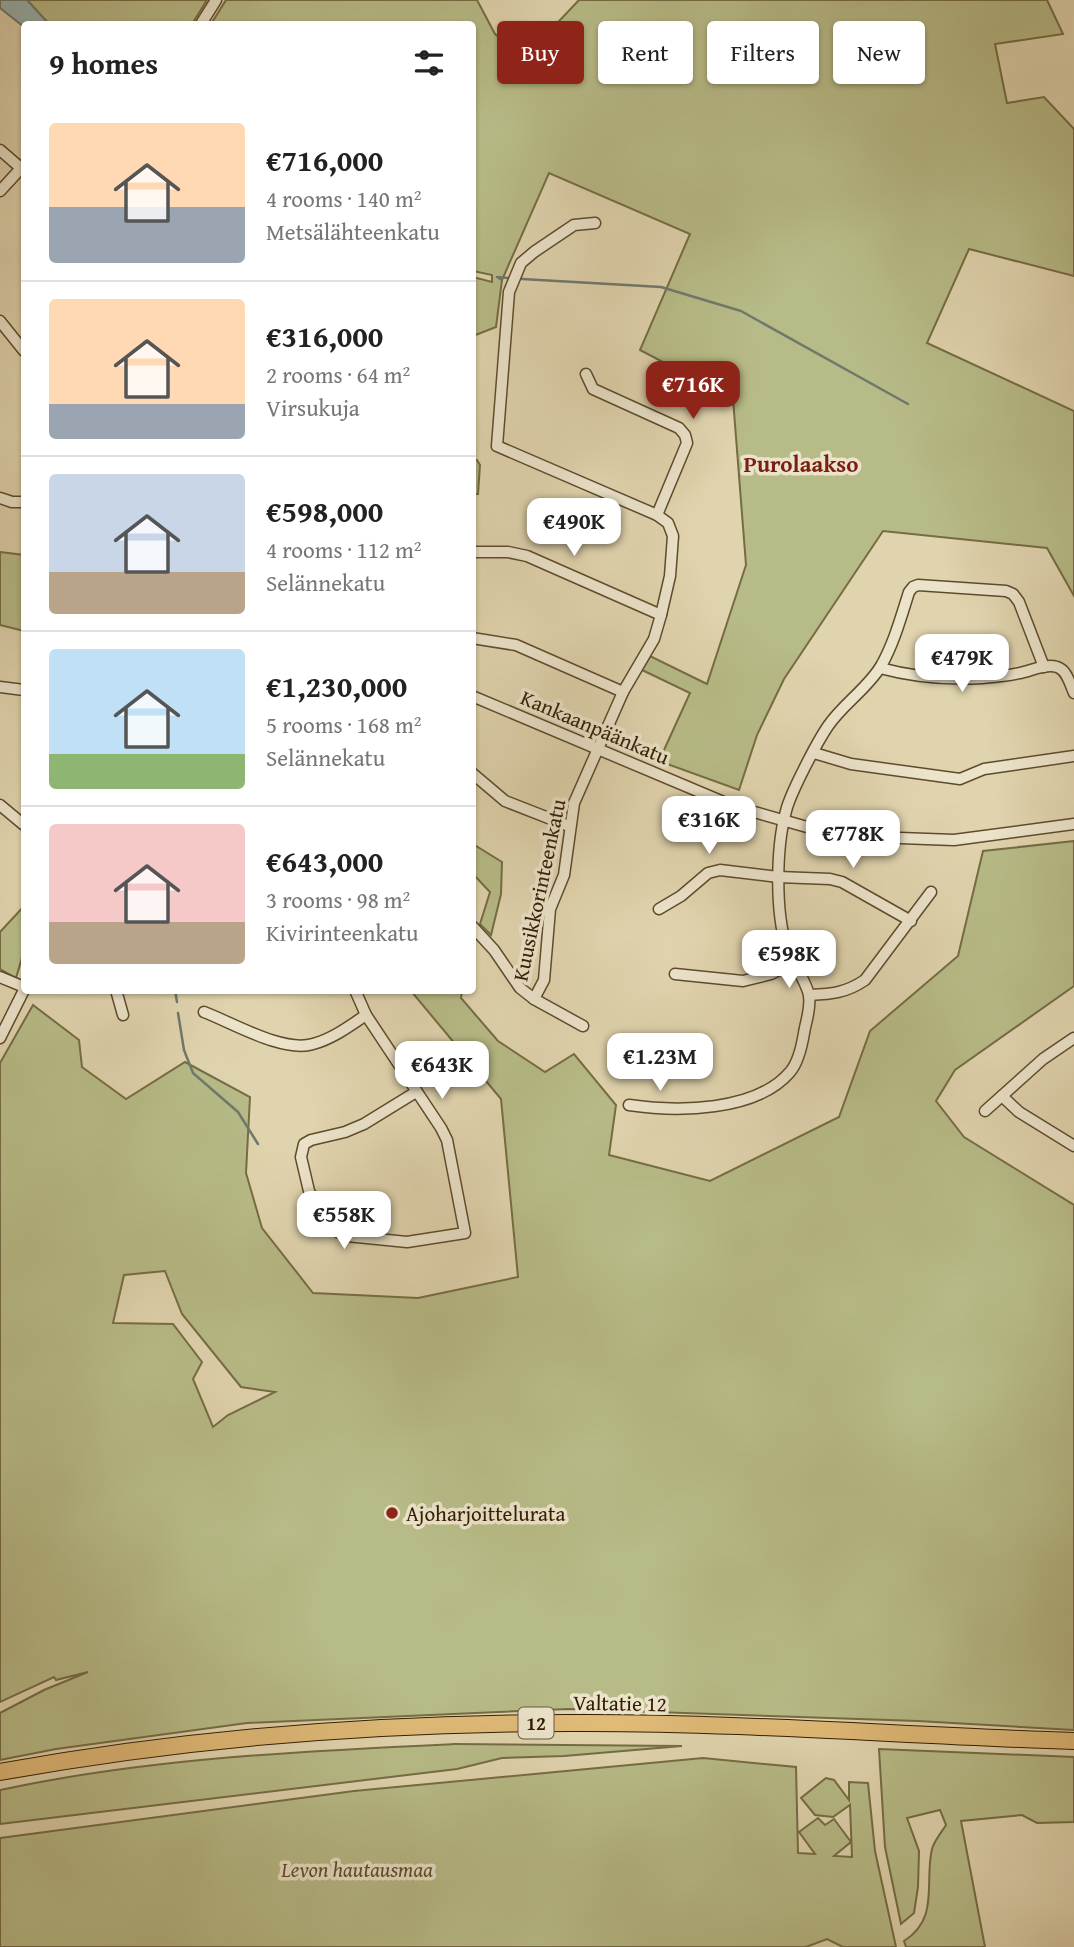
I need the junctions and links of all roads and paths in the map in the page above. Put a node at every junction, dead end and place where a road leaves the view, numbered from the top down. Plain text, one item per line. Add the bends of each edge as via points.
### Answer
1 (216, 0) edge
2 (203, 21) edge
3 (0, 150) edge
4 (21, 166) edge
5 (21, 169) edge
6 (0, 191) edge
7 (595, 223) dead end
8 (0, 321) edge
9 (21, 347) edge
10 (586, 374) dead end
11 (0, 498) edge
12 (21, 502) edge
13 (657, 515) junction
14 (476, 552) edge
15 (661, 615) junction
16 (476, 639) edge
17 (1044, 667) junction
18 (880, 668) junction
19 (0, 687) edge
20 (21, 690) edge
21 (623, 692) junction
22 (1074, 693) edge
23 (476, 698) edge
24 (598, 750) junction
25 (814, 753) junction
26 (1074, 756) edge
27 (476, 777) edge
28 (0, 805) edge
29 (21, 822) edge
30 (785, 822) junction
31 (1074, 824) edge
32 (569, 826) junction
33 (778, 877) junction
34 (932, 892) dead end
35 (659, 909) dead end
36 (911, 921) junction
37 (476, 930) edge
38 (793, 963) junction
39 (675, 974) dead end
40 (0, 977) edge
41 (21, 988) edge
42 (22, 994) edge
43 (117, 994) edge
44 (357, 994) edge
45 (810, 995) junction
46 (534, 999) junction
47 (204, 1012) dead end
48 (123, 1015) dead end
49 (366, 1015) junction
50 (583, 1026) dead end
51 (0, 1038) edge
52 (1074, 1038) edge
53 (416, 1092) junction
54 (1002, 1096) junction
55 (629, 1105) dead end
56 (985, 1111) dead end
57 (1074, 1146) edge
58 (1074, 1741) edge
59 (0, 1772) edge

1 - 2 street
3 - 4 street
5 - 6 street
7 - 13 street via 574,225 521,263 509,292 497,446
8 - 9 street
10 - 13 street via 593,389 685,435 687,443
11 - 12 street
13 - 15 street, Kuusikkorinteenkatu via 668,523 673,536
14 - 15 street via 527,556
15 - 21 street, Kuusikkorinteenkatu via 654,639
16 - 21 street via 516,645
17 - 18 street via 980,678 908,676
17 - 18 street via 1013,594 918,585 909,592
17 - 22 street via 1061,668
18 - 25 street via 829,725
19 - 20 street
21 - 24 street, Kuusikkorinteenkatu
23 - 24 street, Kankaanpäänkatu
24 - 30 street, Kankaanpäänkatu via 733,806
24 - 32 street, Kuusikkorinteenkatu via 574,803
25 - 26 street via 850,764 960,779 984,769
25 - 30 street
27 - 32 street via 505,801
28 - 29 street
30 - 31 street, Kankaanpäänkatu via 873,837 940,840
30 - 33 street
32 - 46 street, Kuusikkorinteenkatu via 564,874 550,909 544,980
33 - 35 street via 720,870 708,873
33 - 36 street via 842,882
33 - 38 street via 783,938
34 - 36 street
36 - 45 street via 865,980 837,994
37 - 46 street via 520,988
38 - 39 street via 743,982
38 - 45 street
40 - 41 street
42 - 51 street
43 - 48 street
44 - 49 street
45 - 55 street via 803,1041 792,1070 773,1088 730,1103 688,1110
46 - 50 street
47 - 49 street via 287,1046 327,1039
49 - 53 street
52 - 54 street
53 - 53 street via 364,1124 304,1144 301,1157 309,1191 334,1230 346,1236 407,1242 465,1233 447,1140
54 - 56 street
54 - 57 street
58 - 59 highway, Valtatie 12 / 12 via 667,1724 507,1724 248,1738

